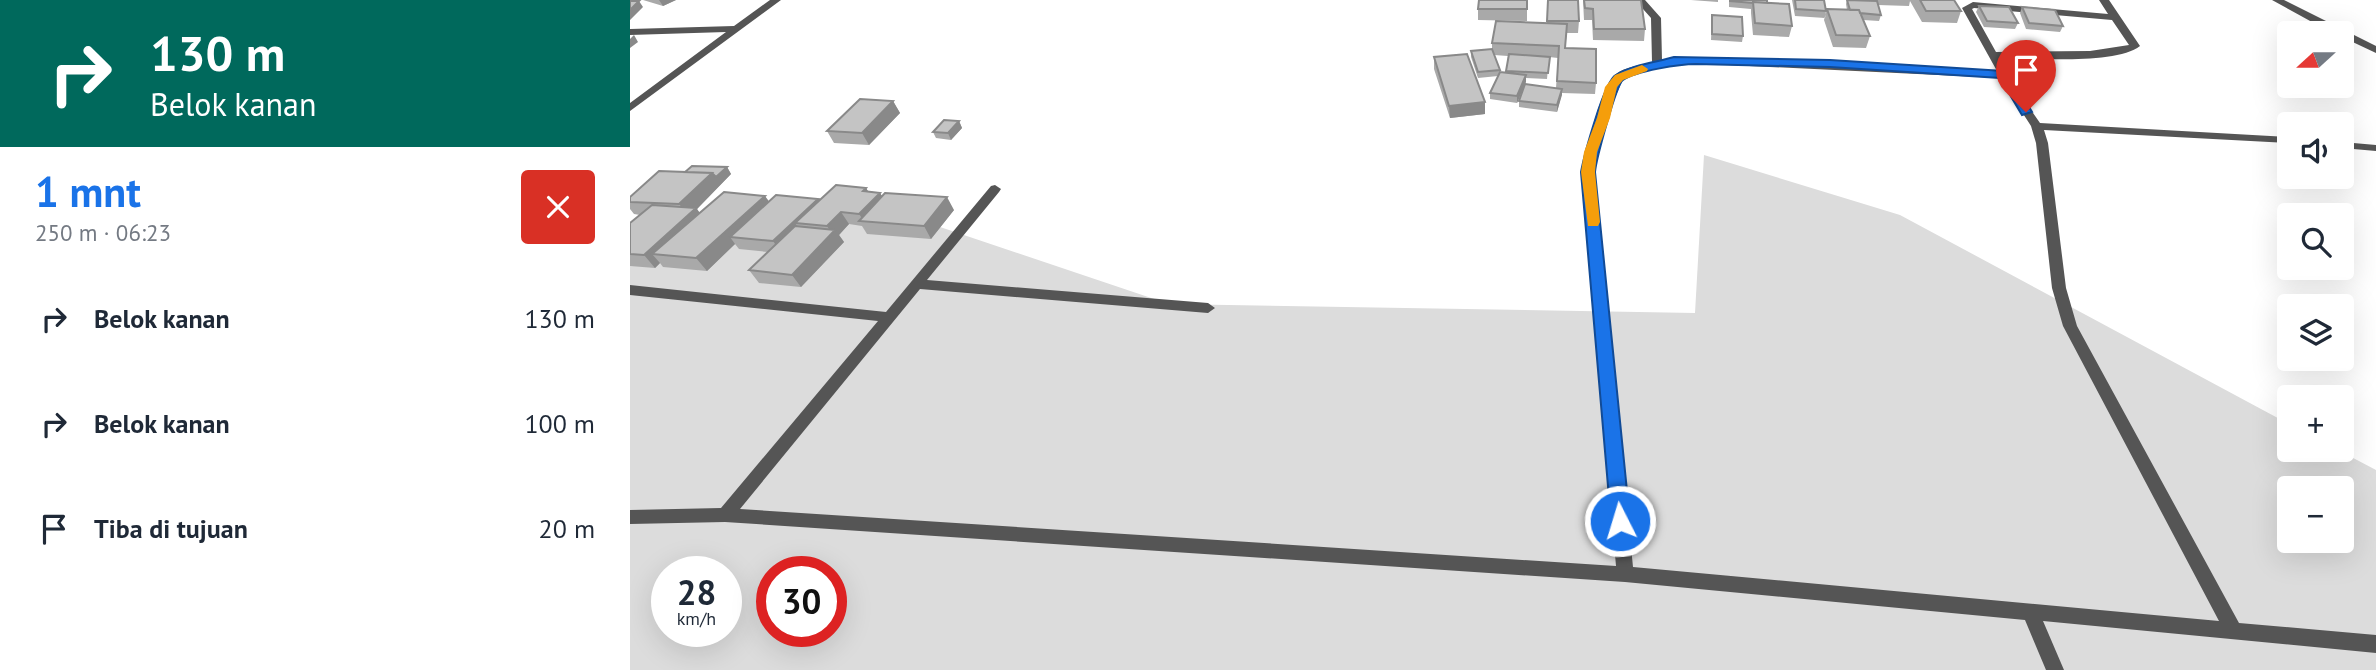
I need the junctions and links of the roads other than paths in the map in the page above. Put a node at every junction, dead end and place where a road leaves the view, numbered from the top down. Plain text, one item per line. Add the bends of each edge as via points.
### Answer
1 (776, 0) edge
2 (1640, 0) edge
3 (2104, 0) edge
4 (2277, 0) edge
5 (2116, 17) junction
6 (2316, 21) edge
7 (736, 29) junction
8 (630, 32) edge
9 (2354, 40) edge
10 (2376, 50) edge
11 (1994, 55) junction
12 (1657, 65) junction
13 (2004, 75) junction
14 (630, 107) edge
15 (2037, 126) junction
16 (2277, 139) edge
17 (2354, 146) edge
18 (2376, 148) edge
19 (995, 189) dead end
20 (916, 284) junction
21 (630, 290) edge
22 (1208, 308) dead end
23 (889, 317) junction
24 (725, 514) junction
25 (630, 517) edge
26 (1625, 574) junction
27 (2030, 611) junction
28 (2233, 629) junction
29 (2376, 644) edge
30 (2055, 670) edge

1 - 7 street
2 - 12 street via 1656,18
3 - 5 street
4 - 6 street
5 - 11 street via 2135,46 2130,50
5 - 11 street via 1969,5 1967,9
7 - 8 street
7 - 14 street
9 - 10 street
11 - 13 street
12 - 13 street via 1696,60
12 - 26 street via 1619,77 1611,87 1588,172
13 - 15 street
15 - 16 street
15 - 28 street via 2059,288 2070,326
17 - 18 street
19 - 20 street
20 - 22 street
20 - 23 street
21 - 23 street
23 - 24 street
24 - 25 street
24 - 26 street
26 - 27 street
27 - 28 street
27 - 30 street
28 - 29 street

